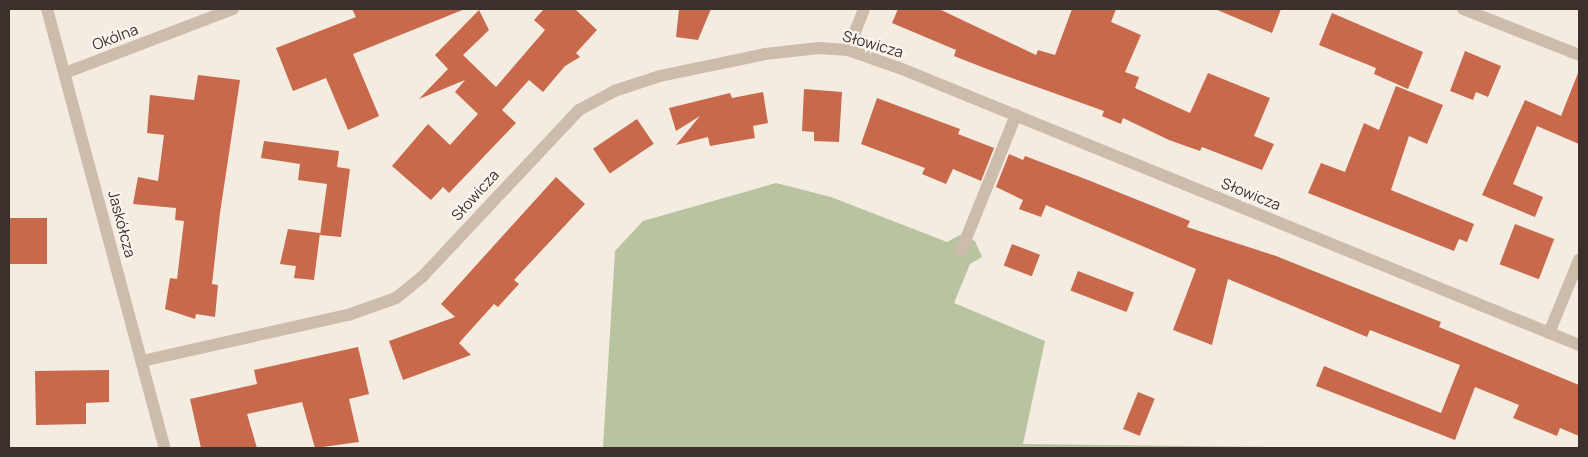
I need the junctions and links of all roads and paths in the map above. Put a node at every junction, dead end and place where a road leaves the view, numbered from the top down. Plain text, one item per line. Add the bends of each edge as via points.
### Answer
1 (47, 9) edge
2 (233, 9) edge
3 (864, 9) edge
4 (1463, 9) edge
5 (848, 50) junction
6 (1579, 55) edge
7 (65, 73) junction
8 (1016, 115) junction
9 (961, 251) dead end
10 (1579, 260) edge
11 (1549, 333) junction
12 (1579, 346) edge
13 (142, 361) junction
14 (165, 448) edge

1 - 7 street, Jaskółcza
2 - 7 street, Okólna
3 - 5 street
4 - 6 street
5 - 8 street, Słowicza
5 - 13 street, Słowicza via 819,48 765,54 660,76 614,91 564,121 423,276 396,298 348,315
7 - 13 street, Jaskółcza
8 - 9 street
8 - 11 street, Słowicza
10 - 11 street
11 - 12 street, Słowicza
13 - 14 street, Jaskółcza

